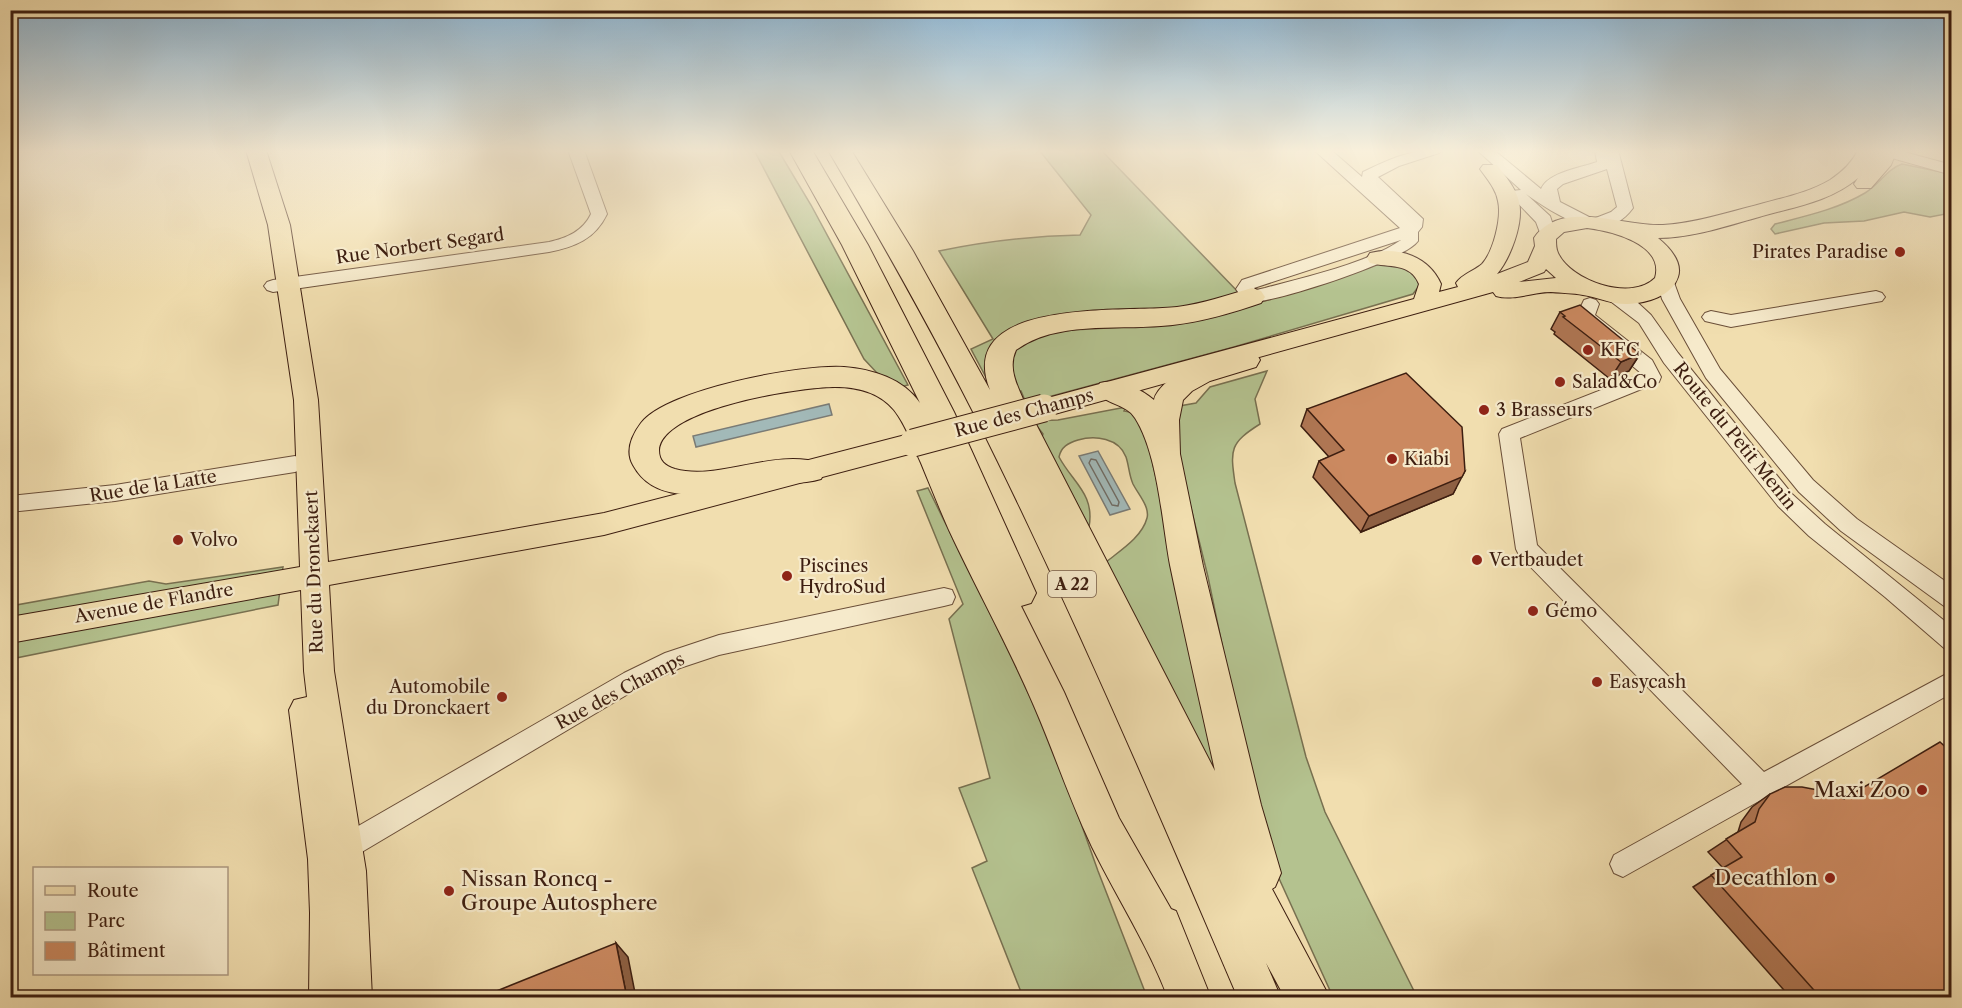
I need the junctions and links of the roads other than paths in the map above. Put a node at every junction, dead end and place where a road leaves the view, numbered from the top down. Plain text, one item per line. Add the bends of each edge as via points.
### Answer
1 (256, 197) edge
2 (271, 197) edge
3 (593, 197) edge
4 (827, 197) edge
5 (867, 197) edge
6 (1374, 197) edge
7 (1389, 197) edge
8 (1506, 197) edge
9 (1523, 197) edge
10 (1542, 197) edge
11 (1550, 197) edge
12 (1622, 197) edge
13 (1806, 197) edge
14 (1843, 197) edge
15 (1553, 205) junction
16 (1593, 222) junction
17 (1410, 230) junction
18 (1625, 230) junction
19 (1546, 241) junction
20 (1378, 258) junction
21 (1666, 272) junction
22 (281, 285) junction
23 (1610, 294) junction
24 (1589, 296) junction
25 (1252, 297) junction
26 (1876, 297) dead end
27 (1425, 298) junction
28 (1392, 313) junction
29 (1712, 316) dead end
30 (1246, 360) junction
31 (1209, 364) junction
32 (1110, 390) junction
33 (1165, 454) junction
34 (295, 464) junction
35 (810, 471) junction
36 (10, 504) edge
37 (306, 583) junction
38 (944, 597) dead end
39 (1952, 599) edge
40 (10, 630) edge
41 (10, 637) edge
42 (1952, 641) edge
43 (1952, 681) edge
44 (1761, 786) junction
45 (335, 853) junction
46 (1623, 864) dead end
47 (1168, 945) junction
48 (328, 998) edge
49 (353, 998) edge
50 (1190, 998) edge
51 (1260, 998) edge
52 (1309, 998) edge
53 (1315, 998) edge

1 - 22 main road, Rue du Dronckaert
2 - 22 main road, Rue du Dronckaert via 277,215
3 - 22 street, Rue Norbert Segard via 599,214 593,226 575,239 549,247
4 - 47 highway, A 22 via 948,431
5 - 51 highway, A 22 via 926,296 1017,471
6 - 17 street
7 - 17 street via 1415,219
8 - 27 main road via 1508,220 1498,258 1490,269 1475,280
9 - 19 street via 1546,225
10 - 15 street
11 - 15 street
12 - 16 street via 1624,207 1617,216
13 - 18 main road via 1699,226 1657,232
14 - 21 main road via 1684,243 1672,250
15 - 16 street
16 - 18 main road
16 - 19 main road via 1566,224
17 - 20 street via 1407,245
17 - 25 street via 1248,284 1245,289
18 - 21 main road via 1651,244
19 - 24 main road via 1548,259
19 - 28 main road, Rue des Champs via 1539,264 1531,270
20 - 25 street
20 - 27 main road via 1405,261 1423,271 1430,284
21 - 23 main road via 1657,289 1644,294
21 - 39 street, Route du Petit Menin via 1671,299 1713,373 1806,486 1849,525
22 - 34 main road, Rue du Dronckaert
22 - 37 main road, Rue du Dronckaert via 308,423
23 - 24 main road
23 - 42 street, Route du Petit Menin via 1650,324 1671,358 1791,506
24 - 30 main road, Rue des Champs via 1549,285 1507,291
24 - 44 street via 1585,317 1645,365 1652,377 1509,434 1527,549
25 - 52 highway via 1177,316 1034,327 1007,341 1000,352 998,371 1261,910
26 - 29 street via 1731,321
27 - 28 main road
28 - 31 main road, Rue des Champs
30 - 31 main road, Rue des Champs
30 - 33 highway via 1200,374 1172,392 1164,412
31 - 32 main road, Rue des Champs
32 - 33 highway via 1132,399 1150,415
32 - 35 main road, Rue des Champs, bridge
33 - 53 highway via 1250,838 1269,894
34 - 36 street, Rue de la Latte
34 - 37 main road, Rue du Dronckaert
35 - 37 main road, Rue des Champs via 481,559
35 - 47 highway via 686,482 653,471 643,457 651,432 669,416 722,396 792,381 865,379 905,402 1044,688 1105,831
37 - 40 main road, Avenue de Flandre
37 - 41 main road, Avenue de Flandre via 157,617
37 - 45 main road, Rue du Dronckaert via 303,694
38 - 45 street, Rue des Champs via 719,645 673,660
43 - 44 street
44 - 46 street
45 - 48 main road, Rue du Dronckaert via 328,913
45 - 49 main road, Rue du Dronckaert via 352,914
47 - 50 highway, A 22

